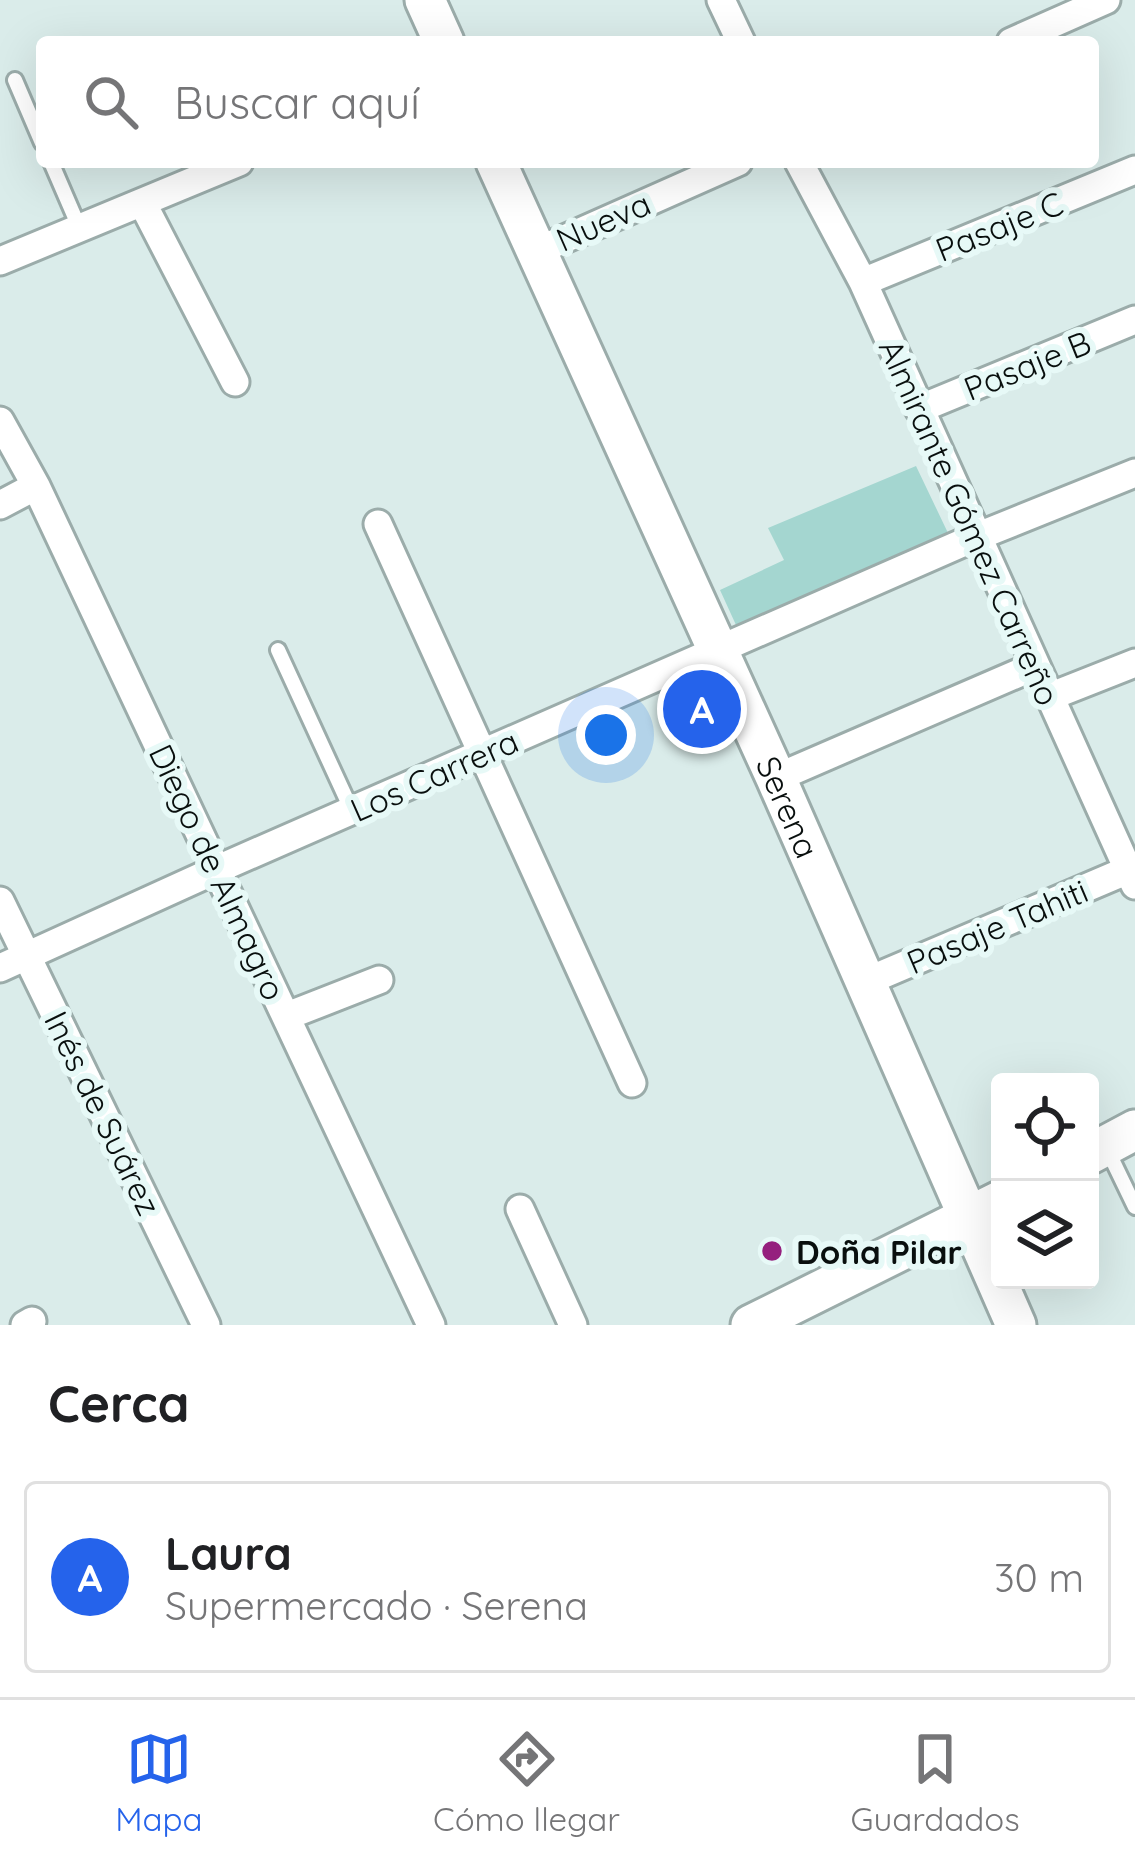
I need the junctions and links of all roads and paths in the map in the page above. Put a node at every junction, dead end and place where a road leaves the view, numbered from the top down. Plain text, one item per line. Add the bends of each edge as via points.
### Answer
1 (425, 0) edge
2 (721, 0) edge
3 (1106, 0) edge
4 (441, 36) edge
5 (738, 36) edge
6 (1025, 36) edge
7 (15, 80) dead end
8 (36, 128) edge
9 (53, 168) edge
10 (225, 168) edge
11 (499, 168) edge
12 (724, 168) edge
13 (802, 168) edge
14 (1135, 170) edge
15 (143, 204) junction
16 (79, 227) junction
17 (535, 252) junction
18 (0, 261) edge
19 (863, 282) junction
20 (1135, 320) edge
21 (236, 382) dead end
22 (920, 409) junction
23 (0, 421) edge
24 (1135, 473) edge
25 (36, 486) junction
26 (0, 505) edge
27 (378, 524) dead end
28 (976, 537) junction
29 (278, 650) dead end
30 (719, 651) junction
31 (1135, 663) edge
32 (1035, 666) junction
33 (1049, 697) junction
34 (482, 753) junction
35 (776, 778) junction
36 (352, 811) junction
37 (218, 869) junction
38 (1131, 878) edge
39 (0, 902) edge
40 (27, 956) junction
41 (0, 968) edge
42 (379, 980) dead end
43 (865, 982) junction
44 (286, 1016) junction
45 (632, 1083) dead end
46 (1110, 1143) edge
47 (1135, 1207) edge
48 (520, 1209) dead end
49 (984, 1209) edge
50 (206, 1325) edge
51 (431, 1325) edge
52 (573, 1325) edge
53 (751, 1325) edge
54 (1016, 1325) edge

1 - 4 street
2 - 5 street
3 - 6 street
7 - 8 lane
9 - 16 lane
10 - 15 street
11 - 17 street, Serena
12 - 17 street, Nueva
13 - 19 street, Almirante Gómez Carreño
14 - 19 street, Pasaje C
15 - 16 street
15 - 21 street
16 - 18 street
17 - 30 street, Serena
19 - 22 street, Almirante Gómez Carreño
20 - 22 street, Pasaje B
22 - 28 street, Almirante Gómez Carreño
23 - 25 street, Diego de Almagro
24 - 28 street, Los Carrera
25 - 26 street
25 - 37 street, Diego de Almagro
27 - 34 street
28 - 30 street, Los Carrera
28 - 32 street, Almirante Gómez Carreño
29 - 36 lane
30 - 34 street, Los Carrera
30 - 35 street, Serena
31 - 33 street
32 - 33 street, Almirante Gómez Carreño
32 - 35 street
33 - 38 street, Almirante Gómez Carreño
34 - 36 street, Los Carrera
34 - 45 street
35 - 43 street, Serena
36 - 37 street, Los Carrera
37 - 40 street, Los Carrera
37 - 44 street, Diego de Almagro
38 - 43 street, Pasaje Tahiti
39 - 40 street, Inés de Suárez
40 - 41 street, Los Carrera
40 - 50 street, Inés de Suárez
42 - 44 street
43 - 49 street, Serena
44 - 51 street, Diego de Almagro
46 - 47 lane
48 - 52 street
49 - 53 street
49 - 54 street, Serena

